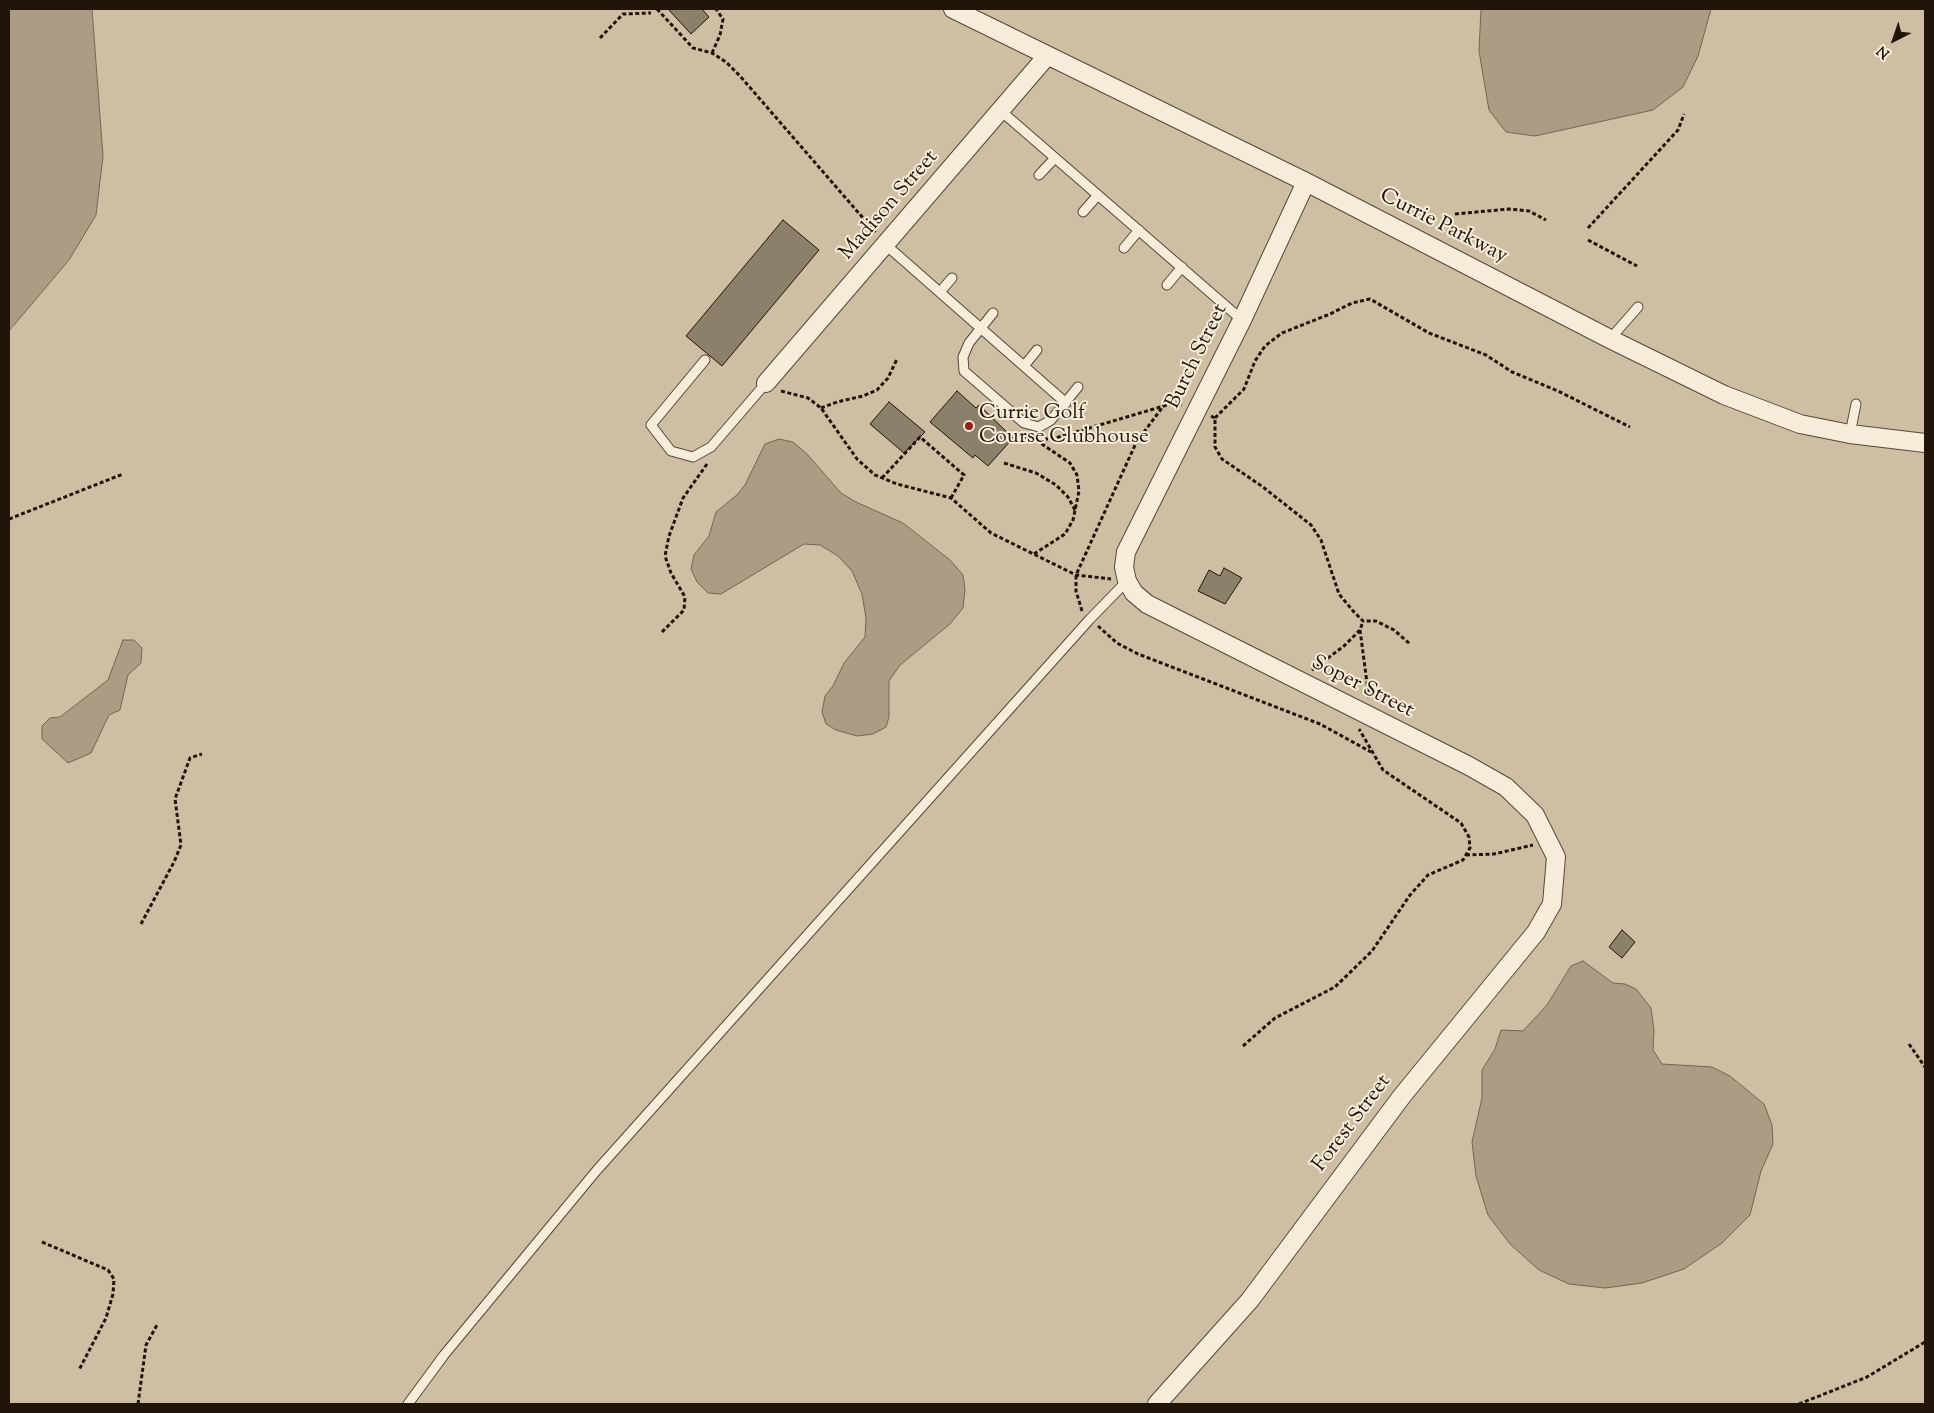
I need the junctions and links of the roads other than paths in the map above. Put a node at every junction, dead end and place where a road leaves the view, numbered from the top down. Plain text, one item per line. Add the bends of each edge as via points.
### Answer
1 (953, 9) edge
2 (1047, 56) junction
3 (1001, 111) junction
4 (1055, 158) junction
5 (1039, 175) dead end
6 (1306, 182) junction
7 (1098, 195) junction
8 (1083, 212) dead end
9 (1138, 230) junction
10 (886, 245) junction
11 (1124, 248) dead end
12 (1182, 267) junction
13 (952, 278) dead end
14 (1167, 284) dead end
15 (940, 292) junction
16 (1638, 307) dead end
17 (994, 313) dead end
18 (1242, 320) junction
19 (980, 328) junction
20 (1610, 339) junction
21 (1037, 350) dead end
22 (705, 360) dead end
23 (1024, 366) junction
24 (1078, 386) dead end
25 (772, 390) joint
26 (1066, 403) junction
27 (1856, 404) dead end
28 (1850, 434) junction
29 (1925, 443) edge
30 (1127, 581) junction
31 (1556, 857) joint
32 (408, 1404) edge
33 (1157, 1404) edge

1 - 2 street, Currie Parkway
2 - 3 street, Madison Street
2 - 6 street, Currie Parkway
3 - 4 lane
3 - 10 street, Madison Street
4 - 5 lane
4 - 7 lane
6 - 18 street, Burch Street
6 - 20 street, Currie Parkway
7 - 8 lane
7 - 9 lane
9 - 11 lane
9 - 12 lane
10 - 15 lane
10 - 25 street, Madison Street
12 - 14 lane
12 - 18 lane
13 - 15 lane
15 - 19 lane
16 - 20 lane
17 - 19 lane
18 - 30 street, Burch Street via 1126,552 1124,567
19 - 23 lane
19 - 26 lane via 963,357 964,371 1024,423 1039,427 1051,420
20 - 28 street, Currie Parkway via 1763,411 1800,424
21 - 23 lane
22 - 25 lane via 651,425 671,451 693,457 711,447
23 - 26 lane
24 - 26 lane
27 - 28 lane
28 - 29 street, Currie Parkway
30 - 31 street, Soper Street via 1147,604 1469,766 1506,788 1536,815
30 - 32 lane via 1090,618 597,1170 444,1354
31 - 33 street, Forest Street via 1552,904 1536,932 1402,1096 1250,1300

